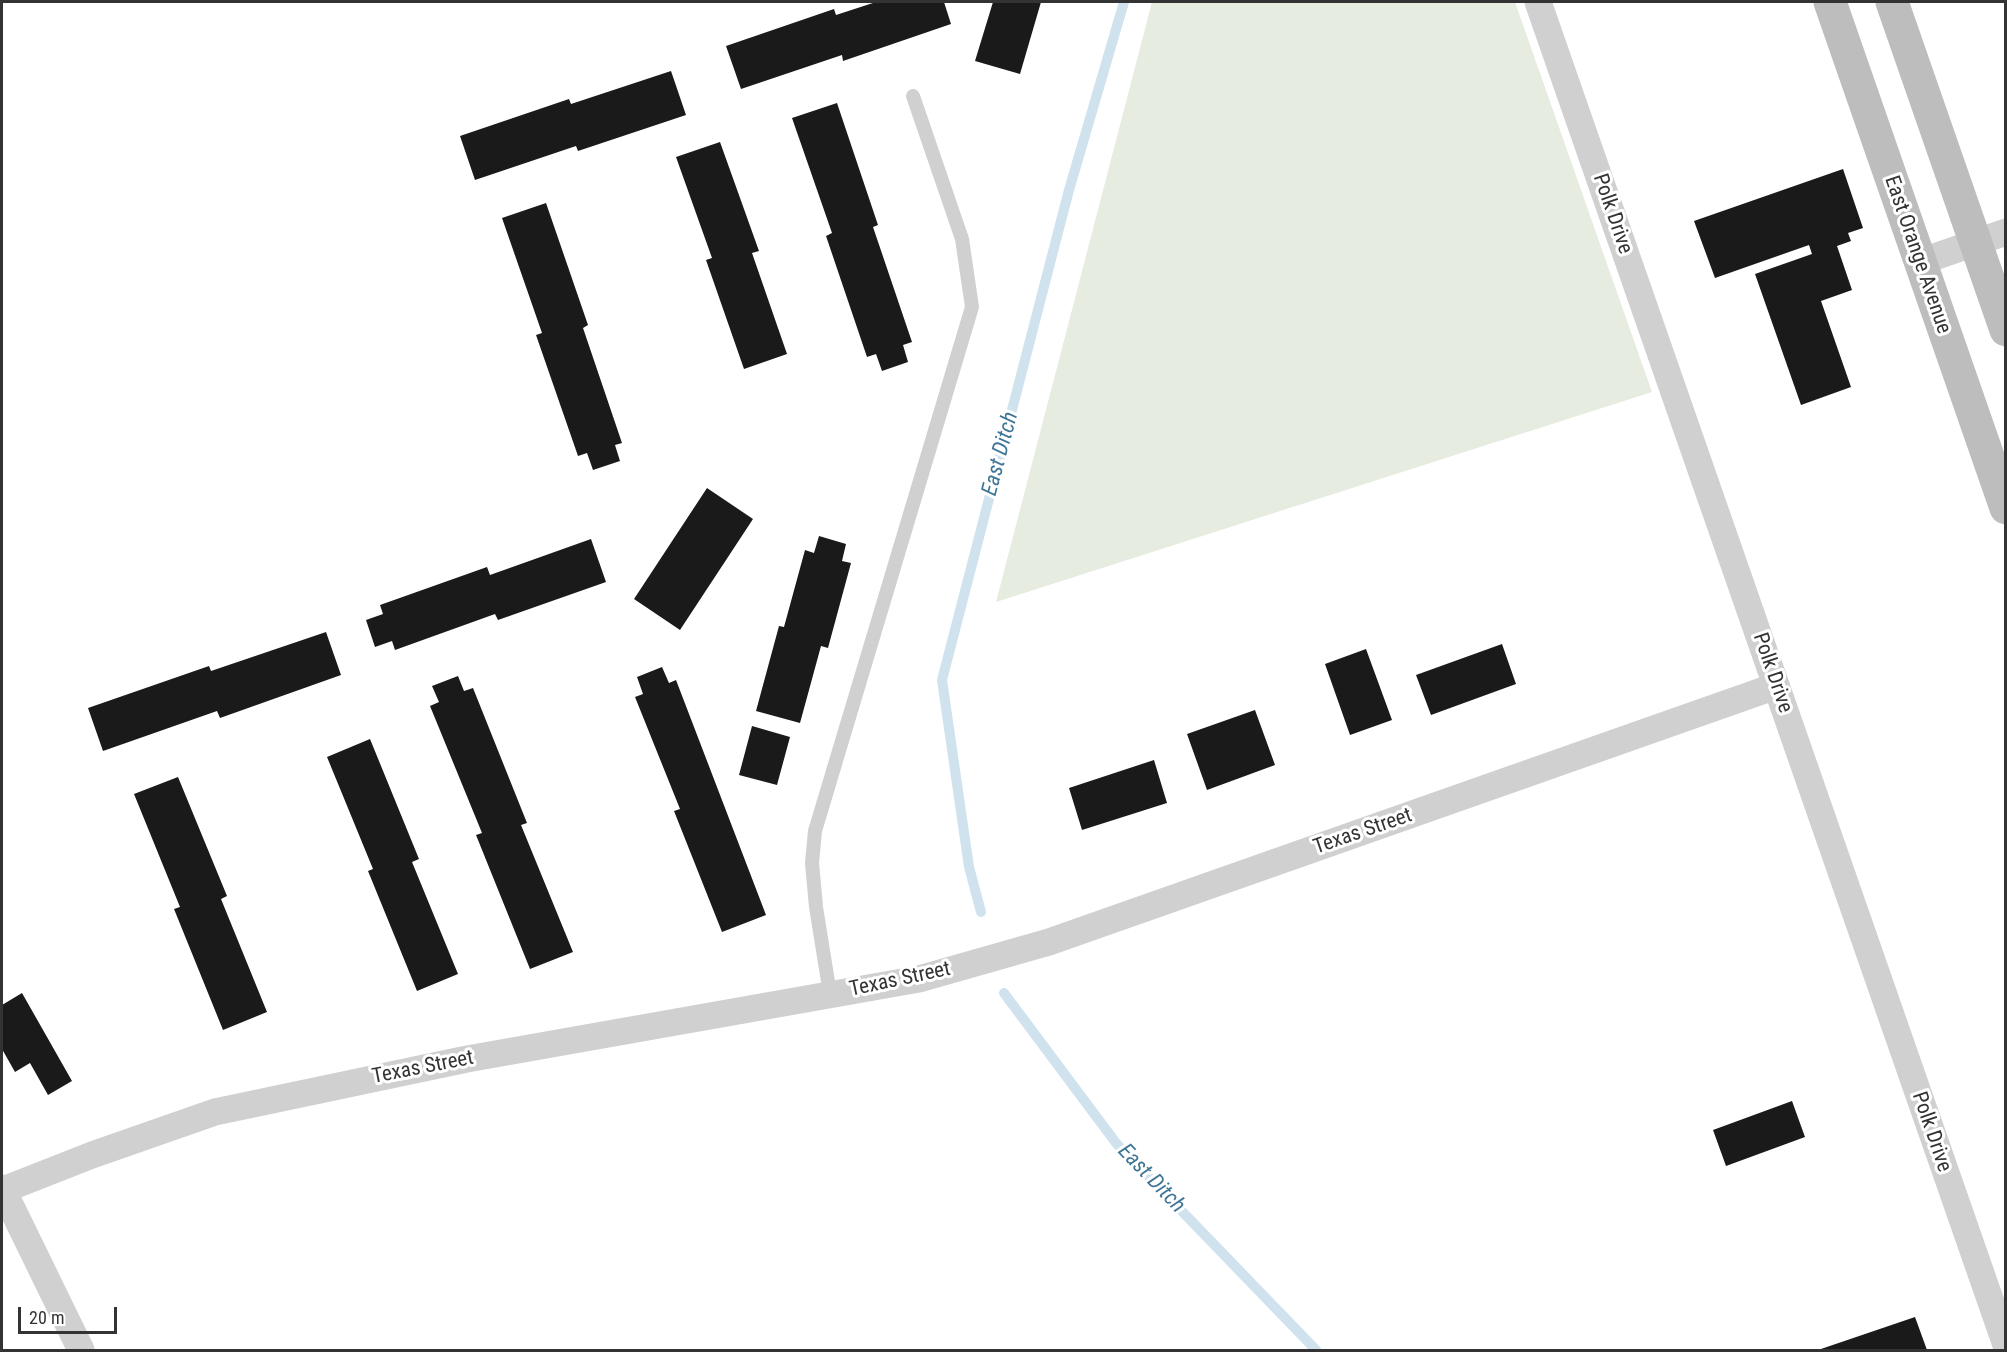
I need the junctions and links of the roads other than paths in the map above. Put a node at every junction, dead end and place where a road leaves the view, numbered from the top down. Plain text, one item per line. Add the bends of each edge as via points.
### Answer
1 (1538, 2) edge
2 (1830, 2) edge
3 (1892, 2) edge
4 (912, 96) dead end
5 (2006, 232) edge
6 (1975, 243) junction
7 (1920, 262) junction
8 (2006, 330) edge
9 (2006, 508) edge
10 (1776, 686) junction
11 (830, 994) junction
12 (2, 1189) edge
13 (2006, 1346) edge
14 (81, 1350) edge

1 - 10 street, Polk Drive
2 - 7 street, East Orange Avenue
3 - 6 street
4 - 11 lane via 962,239 972,307 815,831 812,862 816,907
5 - 6 street
6 - 7 street
6 - 8 street
7 - 9 street, East Orange Avenue
10 - 11 street, Texas Street via 1049,942 920,979
10 - 13 street, Polk Drive
11 - 12 street, Texas Street via 467,1059 215,1112
12 - 14 street

